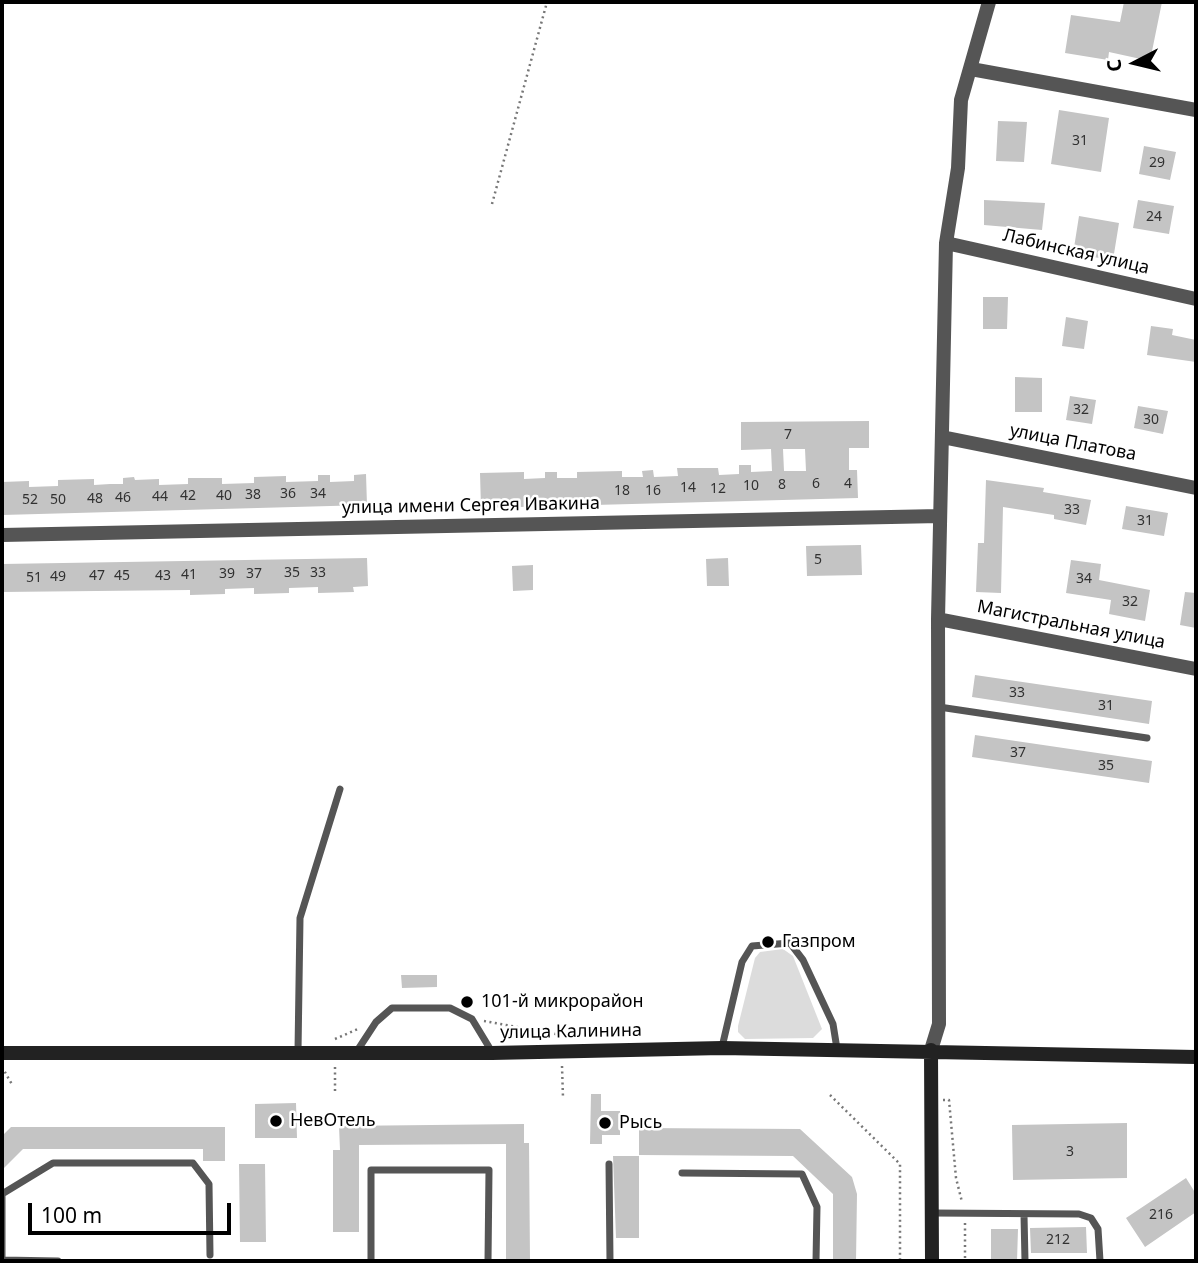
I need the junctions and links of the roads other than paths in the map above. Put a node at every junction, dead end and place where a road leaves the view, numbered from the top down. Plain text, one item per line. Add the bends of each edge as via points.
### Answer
1 (989, 2) edge
2 (971, 69) junction
3 (1196, 110) edge
4 (946, 243) junction
5 (1196, 299) edge
6 (942, 437) junction
7 (1196, 488) edge
8 (940, 516) junction
9 (2, 535) edge
10 (938, 619) junction
11 (1196, 669) edge
12 (938, 707) junction
13 (1147, 738) dead end
14 (340, 789) dead end
15 (722, 1048) junction
16 (837, 1049) junction
17 (931, 1050) junction
18 (298, 1051) junction
19 (357, 1051) junction
20 (2, 1053) edge
21 (492, 1053) junction
22 (1196, 1057) edge
23 (609, 1164) dead end
24 (682, 1173) dead end
25 (932, 1213) junction
26 (1024, 1215) junction
27 (210, 1255) dead end
28 (58, 1261) edge
29 (371, 1261) edge
30 (488, 1261) edge
31 (610, 1261) edge
32 (816, 1261) edge
33 (932, 1261) edge
34 (1025, 1261) edge
35 (1100, 1261) edge

1 - 2 street
2 - 3 street
2 - 4 street via 961,100 958,168
4 - 5 street, Лабинская улица
4 - 6 street
6 - 7 street, улица Платова
6 - 8 street
8 - 9 street, улица имени Сергея Ивакина
8 - 10 street
10 - 11 street, Магистральная улица
10 - 12 street
12 - 13 lane
12 - 17 street via 939,1024
14 - 18 lane via 300,918
15 - 16 main road, улица Калинина
15 - 16 lane via 742,962 752,946 790,943 834,1024
15 - 21 main road, улица Калинина
16 - 17 main road, улица Калинина
17 - 22 main road, улица Калинина
17 - 25 main road
18 - 19 main road, улица Калинина
18 - 20 main road, улица Калинина
19 - 21 main road, улица Калинина
19 - 21 lane via 376,1022 392,1008 450,1008 471,1019
23 - 31 lane
24 - 32 lane via 802,1174 817,1207
25 - 26 lane
25 - 33 main road
26 - 34 lane
26 - 35 lane via 1091,1218 1098,1228
27 - 28 lane via 209,1184 193,1163 53,1163 2,1194 2,1259
29 - 30 lane via 371,1170 489,1170

